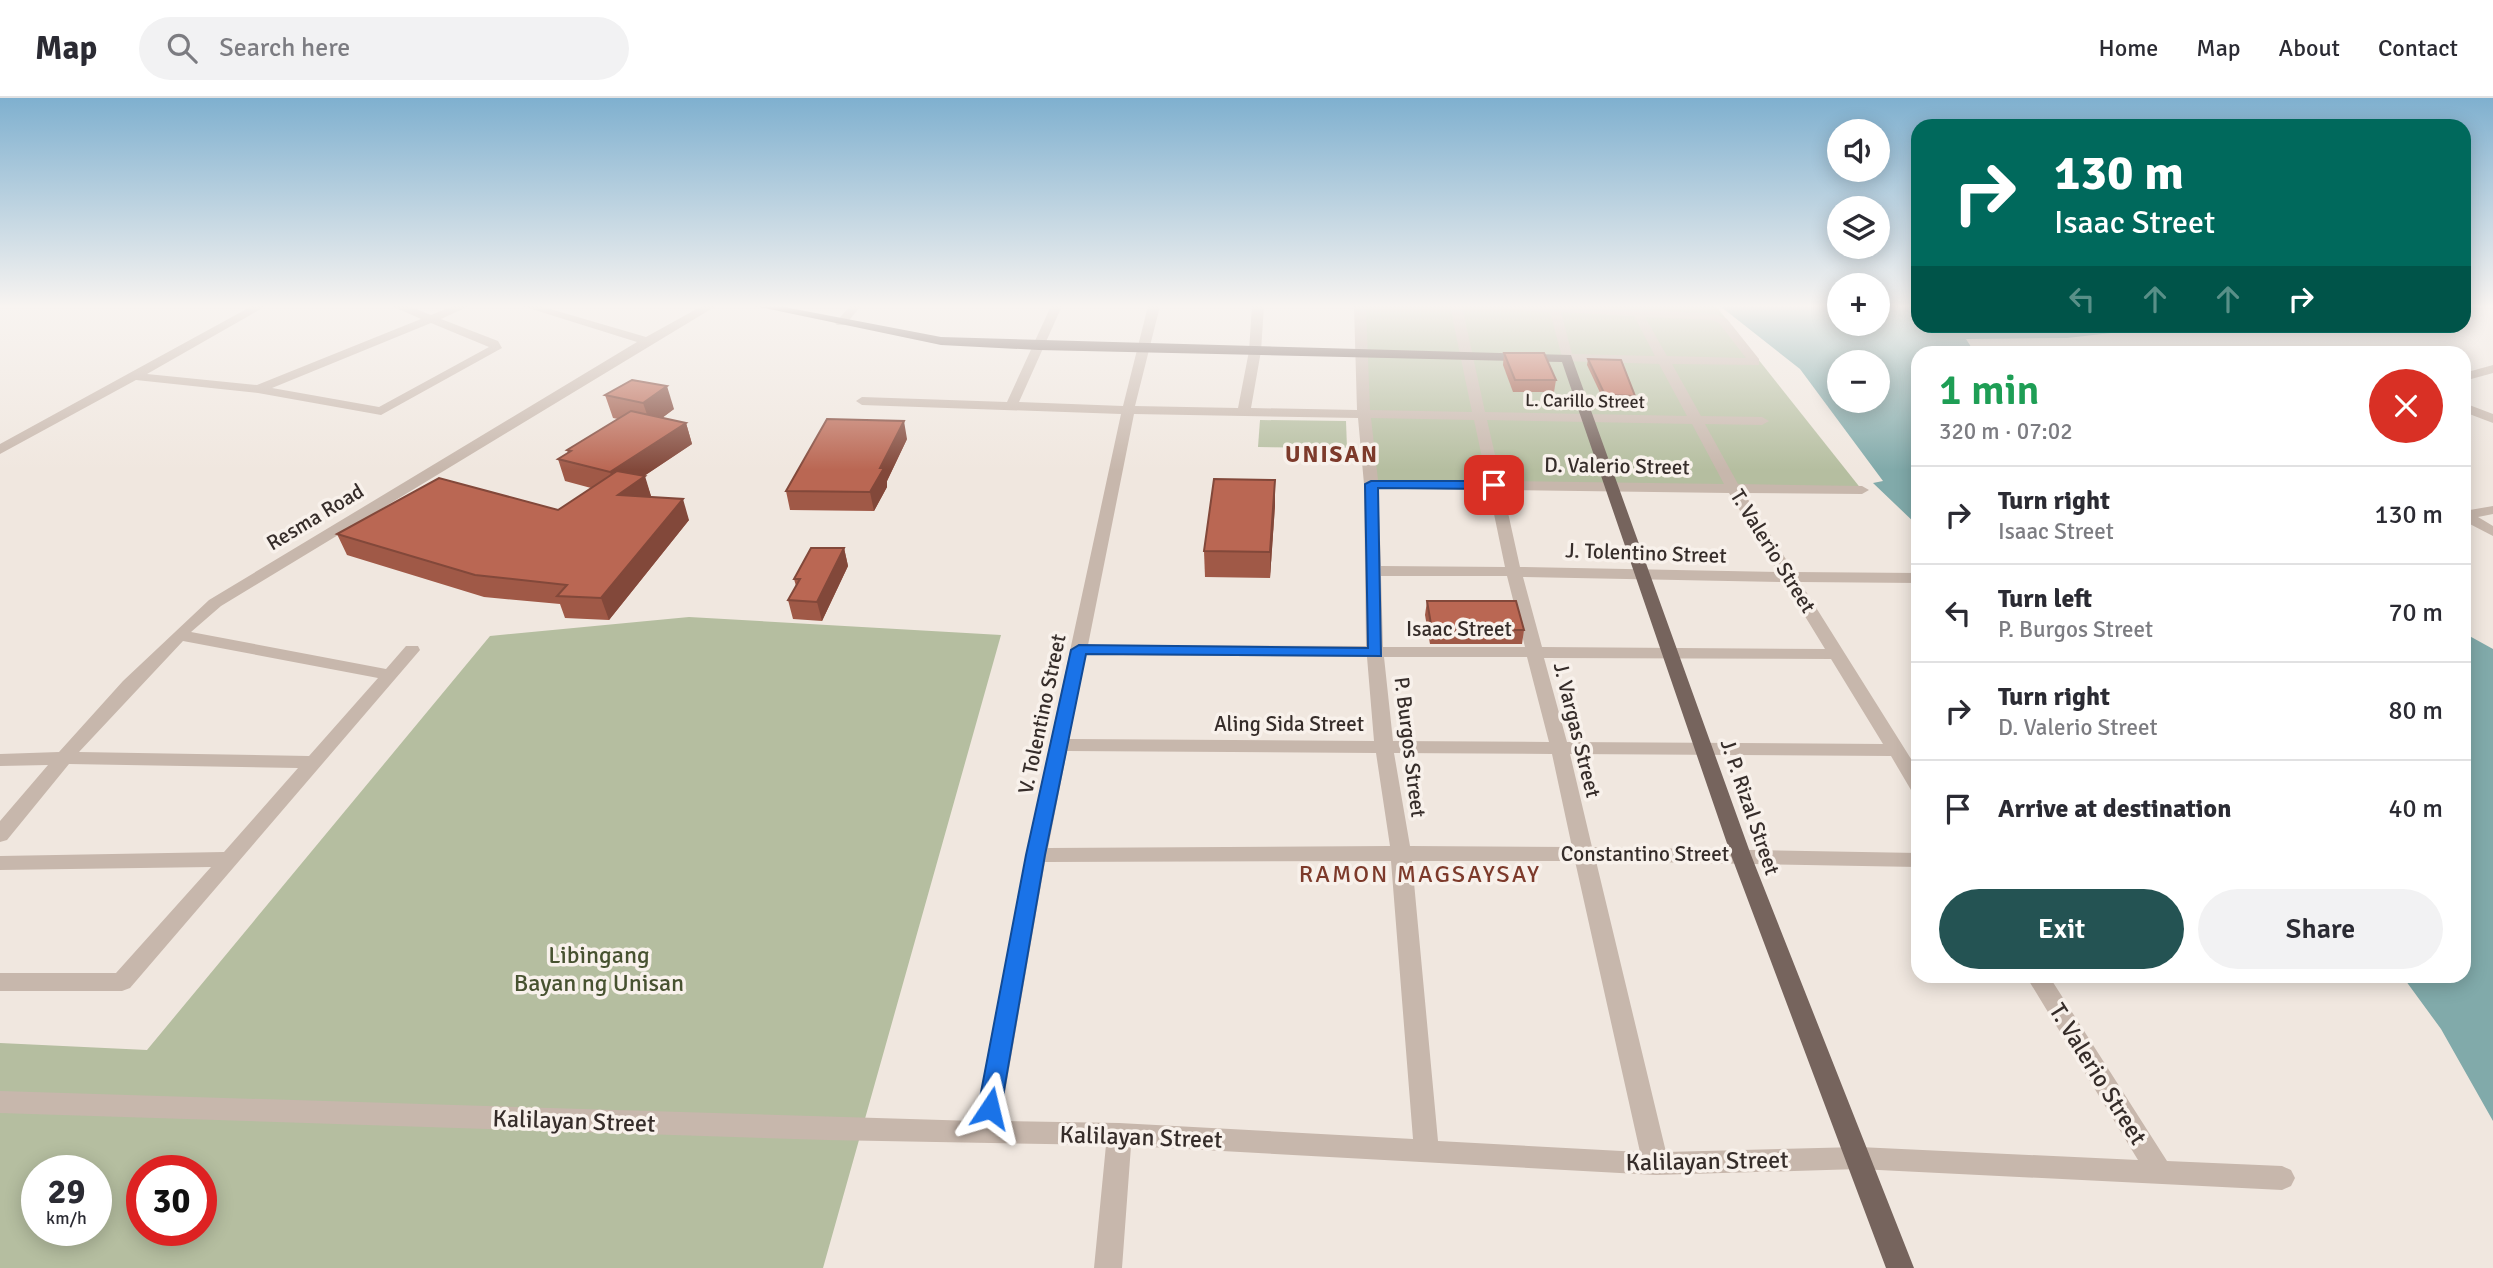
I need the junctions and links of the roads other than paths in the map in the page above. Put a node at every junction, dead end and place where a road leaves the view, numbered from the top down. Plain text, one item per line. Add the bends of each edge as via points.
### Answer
1 (1663, 360) edge
2 (160, 361) edge
3 (328, 361) edge
4 (473, 361) edge
5 (615, 361) edge
6 (1033, 361) edge
7 (1140, 361) edge
8 (1253, 361) edge
9 (1363, 361) edge
10 (1468, 361) edge
11 (1568, 361) edge
12 (1691, 361) edge
13 (1754, 361) edge
14 (2493, 369) edge
15 (2471, 375) edge
16 (131, 376) junction
17 (258, 389) junction
18 (862, 401) dead end
19 (1011, 407) junction
20 (1128, 410) junction
21 (2471, 410) edge
22 (1244, 411) junction
23 (1364, 412) junction
24 (1477, 415) junction
25 (2489, 417) edge
26 (1586, 419) junction
27 (1697, 420) junction
28 (2471, 420) edge
29 (1762, 421) dead end
30 (0, 450) edge
31 (1371, 484) junction
32 (1494, 485) junction
33 (1611, 488) junction
34 (1734, 489) junction
35 (1862, 490) dead end
36 (2493, 510) edge
37 (2471, 514) edge
38 (2471, 519) edge
39 (2493, 532) edge
40 (1513, 570) junction
41 (1372, 571) junction
42 (1641, 574) junction
43 (1788, 578) junction
44 (1911, 578) edge
45 (179, 635) junction
46 (412, 650) dead end
47 (1079, 650) junction
48 (1533, 651) junction
49 (1671, 651) junction
50 (1375, 652) junction
51 (1839, 654) junction
52 (392, 675) junction
53 (1059, 746) junction
54 (1384, 747) junction
55 (1559, 747) junction
56 (1705, 748) junction
57 (1897, 750) junction
58 (64, 758) junction
59 (0, 760) edge
60 (314, 762) junction
61 (1911, 773) edge
62 (0, 835) edge
63 (1401, 852) junction
64 (1584, 853) junction
65 (1036, 855) junction
66 (1741, 855) junction
67 (228, 859) junction
68 (1911, 860) edge
69 (0, 863) edge
70 (0, 982) edge
71 (2041, 983) edge
72 (0, 1102) edge
73 (985, 1133) junction
74 (1119, 1134) junction
75 (1426, 1150) junction
76 (1859, 1158) junction
77 (1656, 1164) junction
78 (2160, 1172) junction
79 (2282, 1178) dead end
80 (1108, 1268) edge
81 (1900, 1268) edge

1 - 27 street, T. Valerio Street
2 - 16 street
3 - 17 street
4 - 17 street via 381,411
5 - 45 street, Resma Road via 235,590
6 - 19 street
7 - 20 street, V. Tolentino Street
8 - 22 street
9 - 23 street, P. Burgos Street
10 - 24 street, J. Vargas Street
11 - 26 main road, J. P. Rizal Street
12 - 13 street
14 - 15 street
16 - 17 street
16 - 30 street
18 - 19 street, L. Carillo Street
19 - 20 street, L. Carillo Street
20 - 22 street, L. Carillo Street
20 - 47 street, V. Tolentino Street
21 - 25 street
22 - 23 street, L. Carillo Street
23 - 24 street, L. Carillo Street
23 - 31 street, P. Burgos Street
24 - 26 street, L. Carillo Street
24 - 32 street, J. Vargas Street
25 - 28 street
26 - 27 street, L. Carillo Street
26 - 33 main road, J. P. Rizal Street
27 - 29 street, L. Carillo Street
27 - 34 street, T. Valerio Street
31 - 32 street, D. Valerio Street
31 - 41 street, P. Burgos Street
32 - 33 street, D. Valerio Street
32 - 40 street, J. Vargas Street
33 - 34 street, D. Valerio Street
33 - 42 main road, J. P. Rizal Street
34 - 35 street, D. Valerio Street
34 - 43 street, T. Valerio Street
36 - 37 street
38 - 39 street
40 - 41 street, J. Tolentino Street
40 - 42 street, J. Tolentino Street
40 - 48 street, J. Vargas Street
41 - 50 street, P. Burgos Street
42 - 43 street, J. Tolentino Street
42 - 49 main road, J. P. Rizal Street
43 - 44 street, J. Tolentino Street
43 - 51 street, T. Valerio Street
45 - 52 street
45 - 58 street, Resma Road
46 - 52 street
47 - 50 street, Isaac Street
47 - 53 street, V. Tolentino Street
48 - 49 street, Isaac Street
48 - 50 street, Isaac Street
48 - 55 street, J. Vargas Street
49 - 51 street, Isaac Street
49 - 56 main road, J. P. Rizal Street
50 - 54 street, P. Burgos Street
51 - 57 street, T. Valerio Street
52 - 60 street
53 - 54 street, Aling Sida Street
53 - 65 street, V. Tolentino Street
54 - 55 street, Aling Sida Street
54 - 63 street, P. Burgos Street
55 - 56 street, Aling Sida Street
55 - 64 street, J. Vargas Street
56 - 57 street, Aling Sida Street
56 - 66 main road, J. P. Rizal Street
57 - 61 street, T. Valerio Street
58 - 59 street
58 - 60 street
58 - 62 street, Resma Road
60 - 67 street
63 - 64 street, Constantino Street
63 - 65 street, Constantino Street
63 - 75 street, P. Burgos Street
64 - 66 street, Constantino Street
64 - 77 street, J. Vargas Street
65 - 73 street, V. Tolentino Street
66 - 68 street, Constantino Street
66 - 76 main road, J. P. Rizal Street
67 - 69 street
67 - 70 street via 122,982
71 - 78 street, T. Valerio Street
72 - 73 street, Kalilayan Street
73 - 74 street, Kalilayan Street
74 - 75 street, Kalilayan Street
74 - 80 street
75 - 77 street, Kalilayan Street
76 - 77 street, Kalilayan Street
76 - 78 street, Kalilayan Street
76 - 81 main road, J. P. Rizal Street
78 - 79 street, Kalilayan Street

